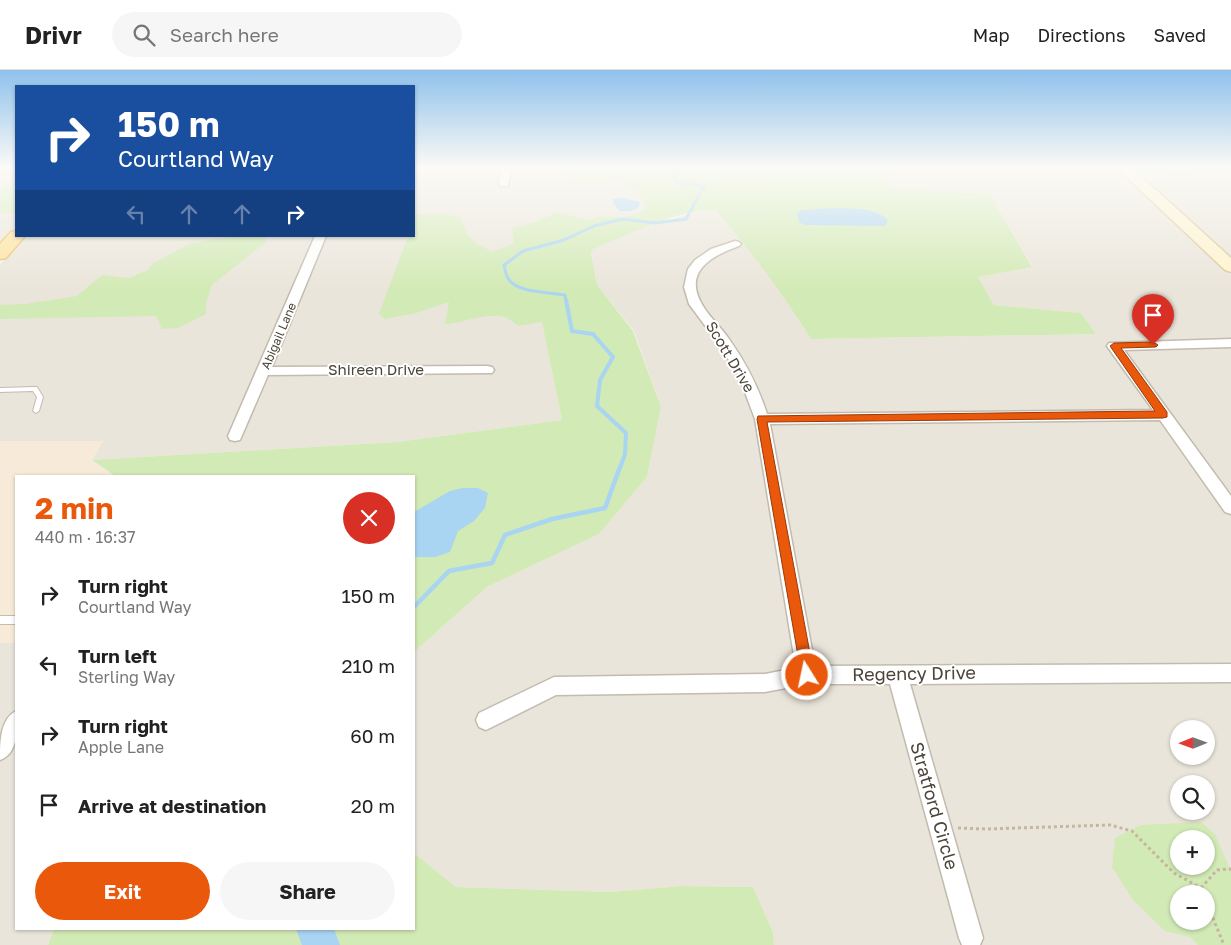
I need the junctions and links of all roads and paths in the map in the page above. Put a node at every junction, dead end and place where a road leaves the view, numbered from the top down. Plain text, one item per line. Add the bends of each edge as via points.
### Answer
1 (1169, 209) edge
2 (16, 237) edge
3 (321, 237) edge
4 (735, 244) dead end
5 (0, 254) edge
6 (1229, 263) edge
7 (1231, 343) edge
8 (487, 370) dead end
9 (264, 371) junction
10 (0, 390) edge
11 (36, 411) dead end
12 (1163, 414) junction
13 (762, 419) junction
14 (235, 436) dead end
15 (1231, 508) edge
16 (0, 620) edge
17 (15, 620) edge
18 (1231, 673) edge
19 (897, 674) junction
20 (807, 675) junction
21 (486, 720) dead end
22 (15, 723) edge
23 (0, 750) edge
24 (940, 827) junction
25 (1231, 869) edge
26 (1196, 885) edge
27 (1204, 885) edge
28 (1215, 923) edge
29 (971, 938) dead end
30 (1224, 945) edge

1 - 6 street
2 - 5 main road
3 - 9 street, Abigail Lane
4 - 13 street, Scott Drive via 704,256 690,281 694,300 751,385
7 - 12 street via 1114,346
8 - 9 street, Shireen Drive
9 - 14 street, Abigail Lane
10 - 11 lane via 35,388 40,397
12 - 13 street
12 - 15 street
13 - 20 street, Scott Drive
16 - 17 lane
18 - 19 street, Regency Drive
19 - 20 street, Regency Drive
19 - 24 street, Stratford Circle
20 - 21 street, Regency Drive via 765,683 554,686
22 - 23 street
24 - 26 path via 986,829 1110,825 1132,831 1174,873
24 - 29 street, Stratford Circle
25 - 27 path via 1217,870
28 - 30 path

